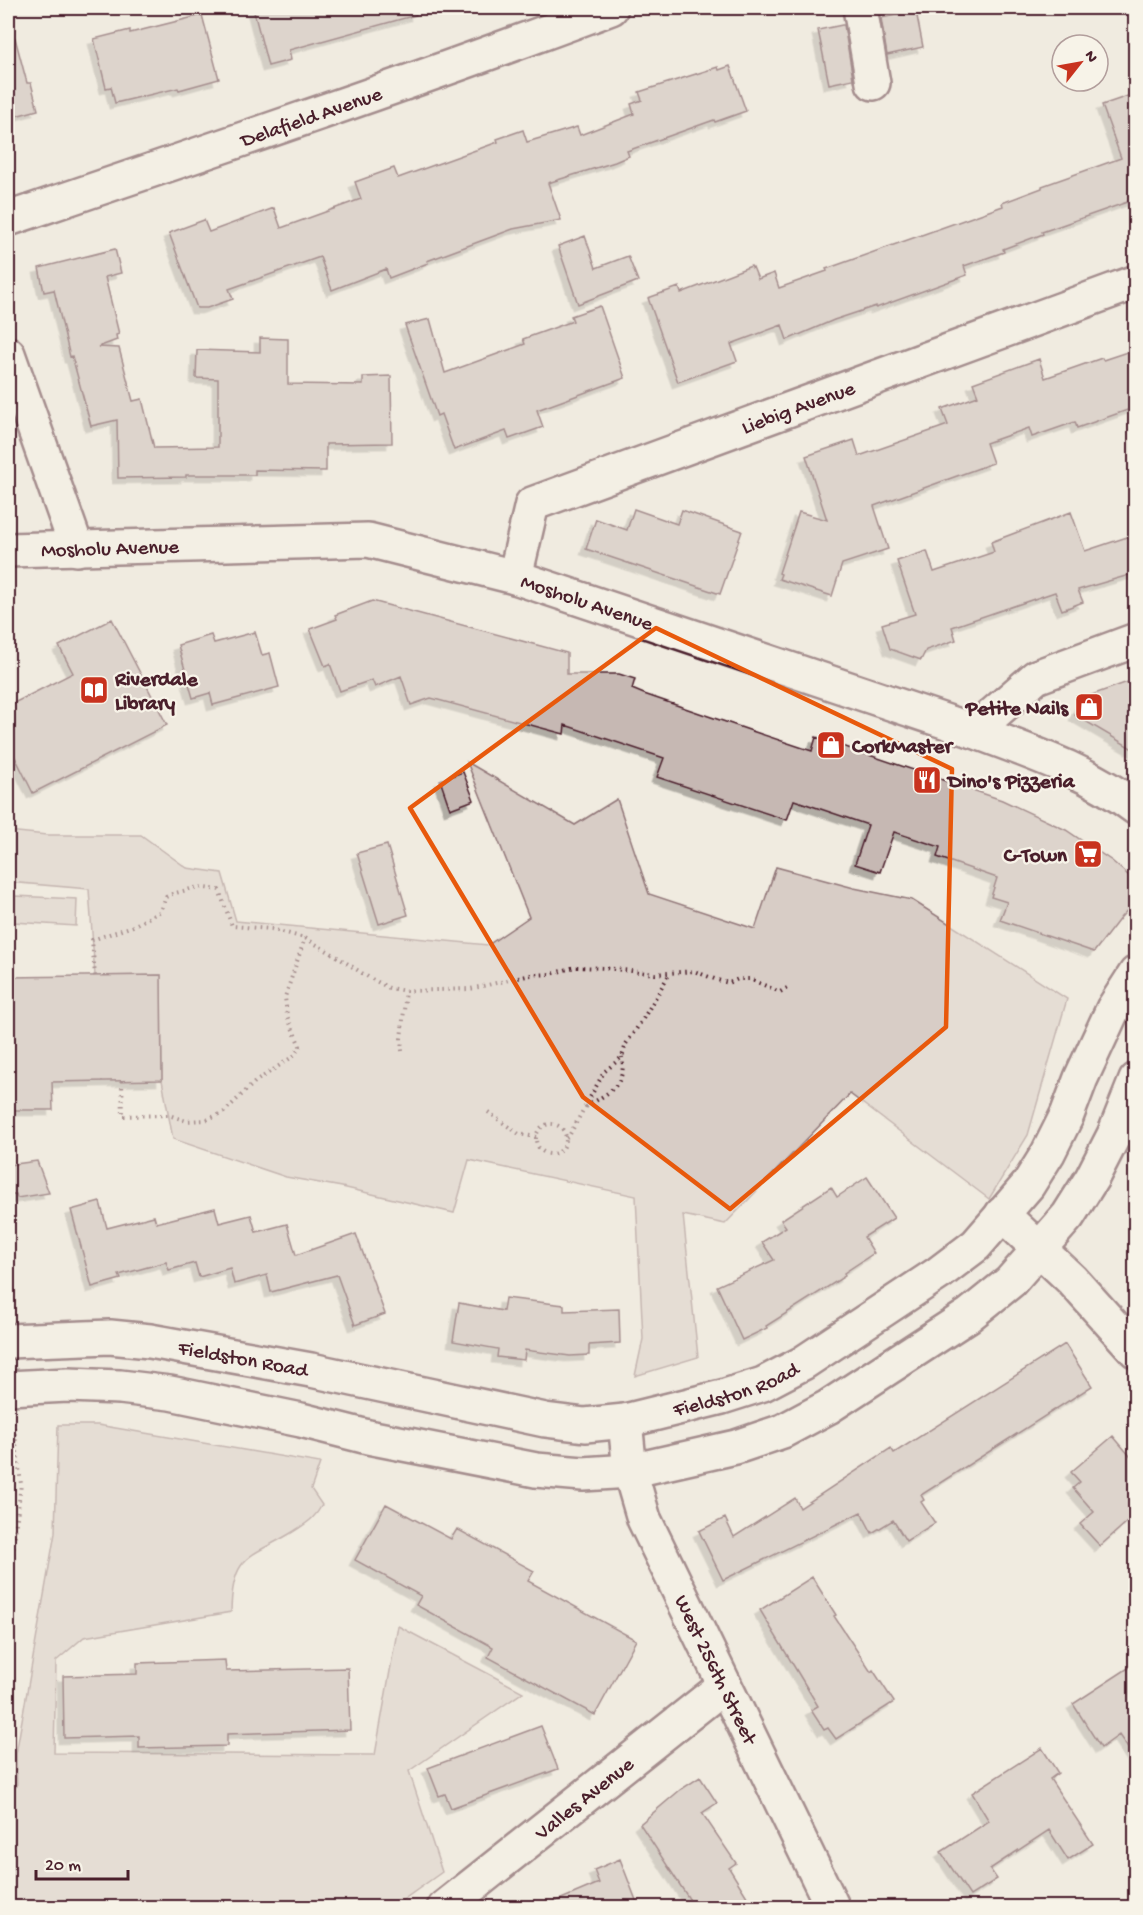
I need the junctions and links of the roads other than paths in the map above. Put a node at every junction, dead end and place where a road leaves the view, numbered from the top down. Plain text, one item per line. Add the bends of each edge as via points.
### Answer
1 (611, 8) edge
2 (860, 8) edge
3 (873, 83) dead end
4 (8, 219) edge
5 (1136, 282) edge
6 (8, 354) edge
7 (77, 549) junction
8 (8, 550) edge
9 (515, 578) junction
10 (1136, 640) edge
11 (974, 731) junction
12 (1136, 808) edge
13 (1136, 973) edge
14 (1136, 1080) edge
15 (1002, 1215) junction
16 (1041, 1249) junction
17 (8, 1341) edge
18 (150, 1341) junction
19 (1136, 1351) edge
20 (139, 1389) junction
21 (10, 1402) edge
22 (625, 1421) junction
23 (630, 1471) junction
24 (724, 1686) junction
25 (444, 1908) edge
26 (833, 1908) edge

1 - 4 street, Delafield Avenue via 430,75
2 - 3 street
5 - 9 street, Liebig Avenue via 532,504
6 - 7 street
7 - 8 street, Mosholu Avenue
7 - 9 street, Mosholu Avenue via 368,540
9 - 11 street, Mosholu Avenue
10 - 11 street via 1036,677
11 - 12 street, Mosholu Avenue via 1086,777
13 - 15 street, Fieldston Road via 1113,1008 1048,1153 1028,1185
14 - 16 street via 1092,1178
15 - 16 street
15 - 22 street, Fieldston Road via 976,1245 939,1273 803,1363 763,1384 722,1398
16 - 19 street
16 - 23 street via 1010,1282 969,1315 828,1407 783,1431 736,1447
17 - 18 street, Fieldston Road via 110,1337
18 - 20 street, Fieldston Road
18 - 22 street, Fieldston Road via 311,1370 545,1420 585,1425
20 - 21 street via 68,1384
20 - 23 street via 536,1470 583,1474
22 - 23 street, West 256th Street
23 - 24 street, West 256th Street via 644,1519
24 - 25 street, Valles Avenue
24 - 26 street, West 256th Street

